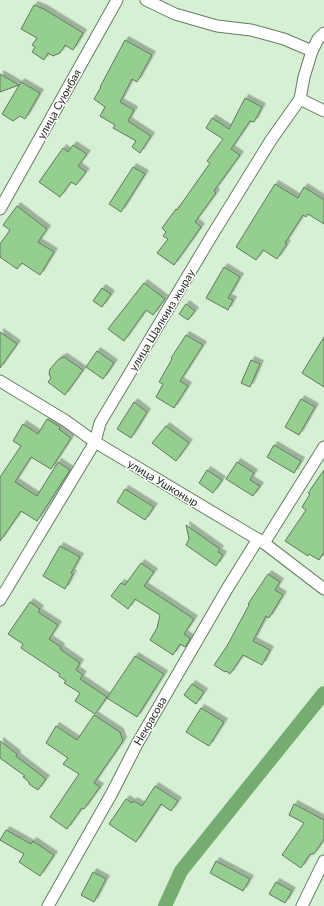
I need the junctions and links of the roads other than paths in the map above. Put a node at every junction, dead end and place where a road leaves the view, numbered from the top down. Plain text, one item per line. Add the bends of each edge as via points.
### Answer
1 (117, 0) edge
2 (146, 0) edge
3 (321, 36) edge
4 (312, 51) junction
5 (300, 100) junction
6 (324, 111) edge
7 (0, 209) edge
8 (0, 381) edge
9 (95, 442) junction
10 (324, 447) edge
11 (261, 541) junction
12 (324, 589) edge
13 (0, 600) edge
14 (324, 861) edge
15 (48, 906) edge
16 (302, 906) edge

1 - 7 street, улица Суюнбая
2 - 4 street via 175,14 217,26 251,30 284,39
3 - 4 street, улица Шалкииз жырау
4 - 5 street, улица Шалкииз жырау
5 - 6 street
5 - 9 street, улица Шалкииз жырау via 271,140 211,237 100,423
8 - 9 street, улица Ушконыр via 66,421
9 - 11 street, улица Ушконыр
9 - 13 street, улица Шалкииз жырау
10 - 11 street, Некрасова
11 - 12 street, улица Ушконыр
11 - 15 street, Некрасова via 227,589 137,744
14 - 16 street

